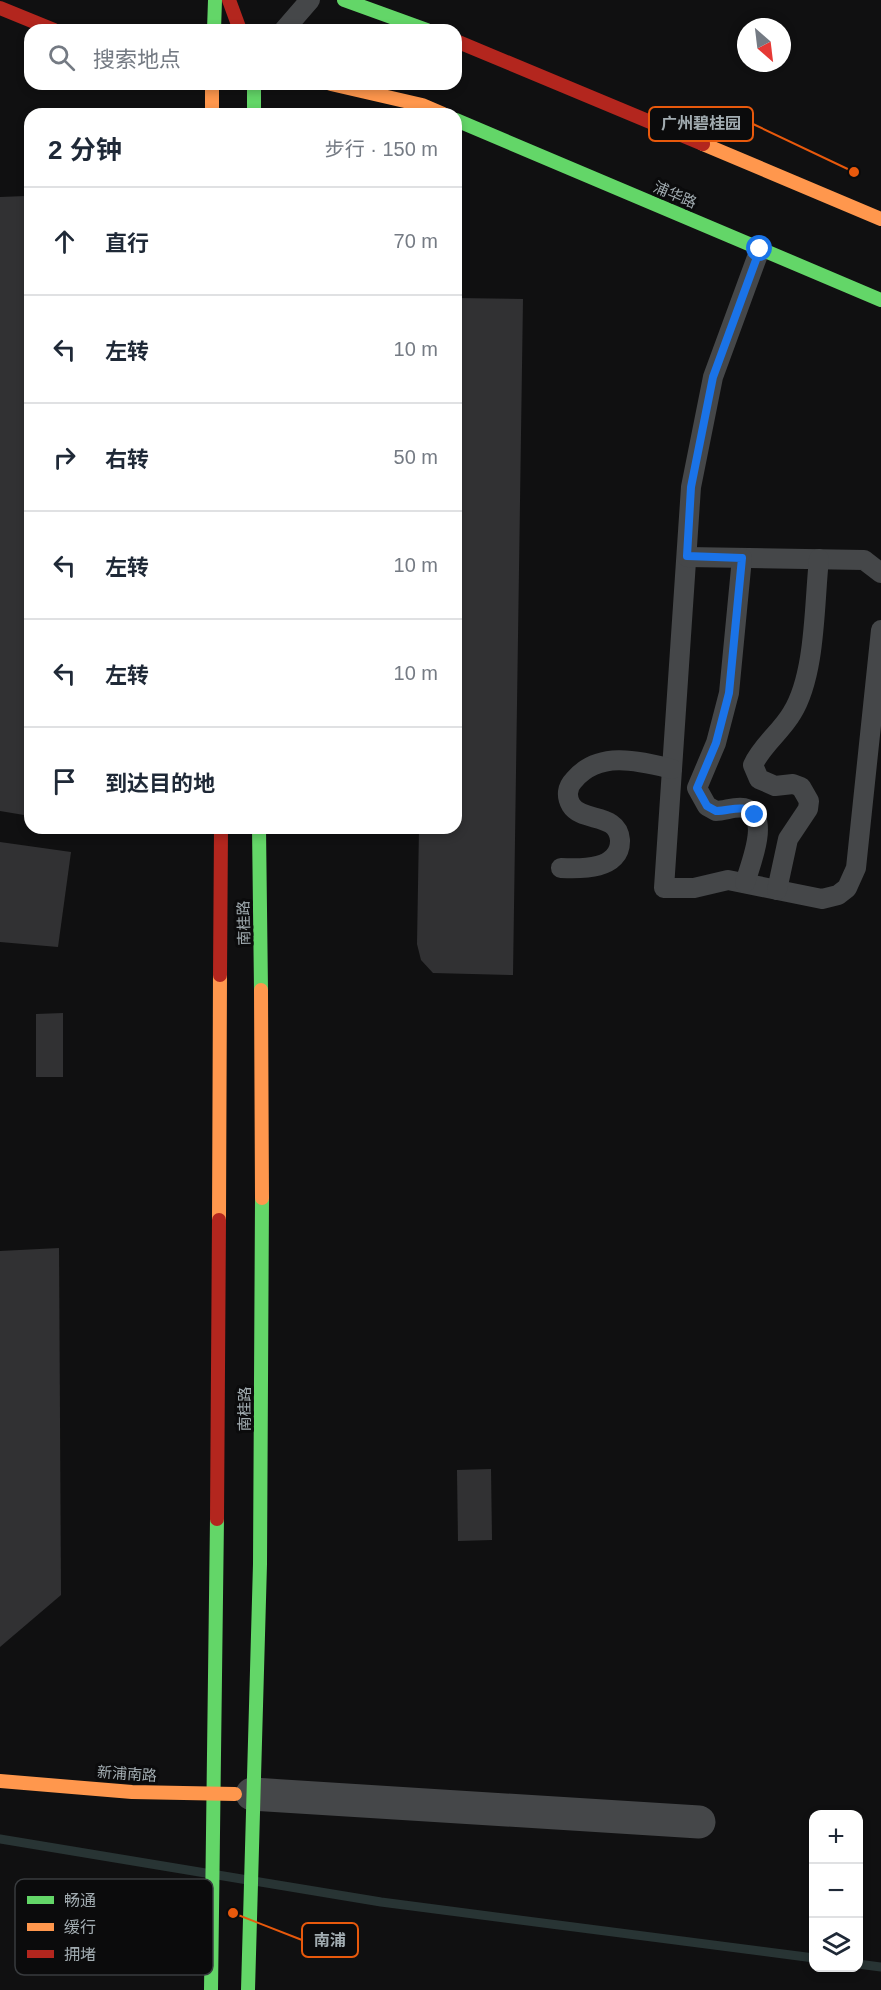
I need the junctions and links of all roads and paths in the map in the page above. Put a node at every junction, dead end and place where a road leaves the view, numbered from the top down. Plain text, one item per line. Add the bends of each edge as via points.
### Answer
1 (215, 0) edge
2 (228, 0) edge
3 (310, 0) edge
4 (344, 0) edge
5 (0, 8) edge
6 (39, 24) edge
7 (214, 24) edge
8 (238, 24) edge
9 (290, 24) edge
10 (410, 24) edge
11 (462, 44) edge
12 (212, 90) edge
13 (254, 90) edge
14 (357, 90) edge
15 (212, 108) edge
16 (254, 108) edge
17 (429, 108) edge
18 (462, 123) edge
19 (881, 219) edge
20 (760, 249) junction
21 (881, 300) edge
22 (687, 556) junction
23 (742, 558) junction
24 (819, 559) junction
25 (881, 573) edge
26 (881, 630) edge
27 (672, 769) junction
28 (221, 834) edge
29 (259, 834) edge
30 (561, 868) dead end
31 (745, 884) junction
32 (777, 890) junction
33 (0, 1781) edge
34 (252, 1794) junction
35 (215, 1795) junction
36 (699, 1822) dead end
37 (213, 1879) edge
38 (211, 1975) edge
39 (211, 1990) edge
40 (248, 1990) edge

1 - 7 main road
2 - 8 main road
3 - 9 lane
4 - 10 main road
5 - 6 main road
11 - 19 main road
12 - 15 main road
13 - 16 main road
14 - 17 main road
18 - 20 main road, 浦华路
20 - 21 main road, 浦华路
20 - 22 lane via 713,377 691,487
22 - 23 lane
22 - 27 lane
23 - 24 lane
23 - 31 lane via 729,693 716,743 697,788 707,806 716,811 738,807 755,815 759,828
24 - 25 lane via 864,560
24 - 32 lane via 810,647 800,696 753,765 754,773 766,784 801,787 808,801 808,809 788,839
26 - 32 lane via 852,881 847,888 822,899
27 - 30 lane via 615,760 595,763 581,771 569,786 568,797 573,807 583,815 606,820 614,826 620,840 607,863
27 - 31 lane via 664,888 694,888 718,881
28 - 35 main road, 南桂路
29 - 34 main road, 南桂路 via 262,1397
31 - 32 lane
33 - 35 main road, 新浦南路
34 - 35 main road, 新浦南路
34 - 36 street
34 - 40 main road, 南桂路
35 - 37 main road, 南桂路
38 - 39 main road, 南桂路

